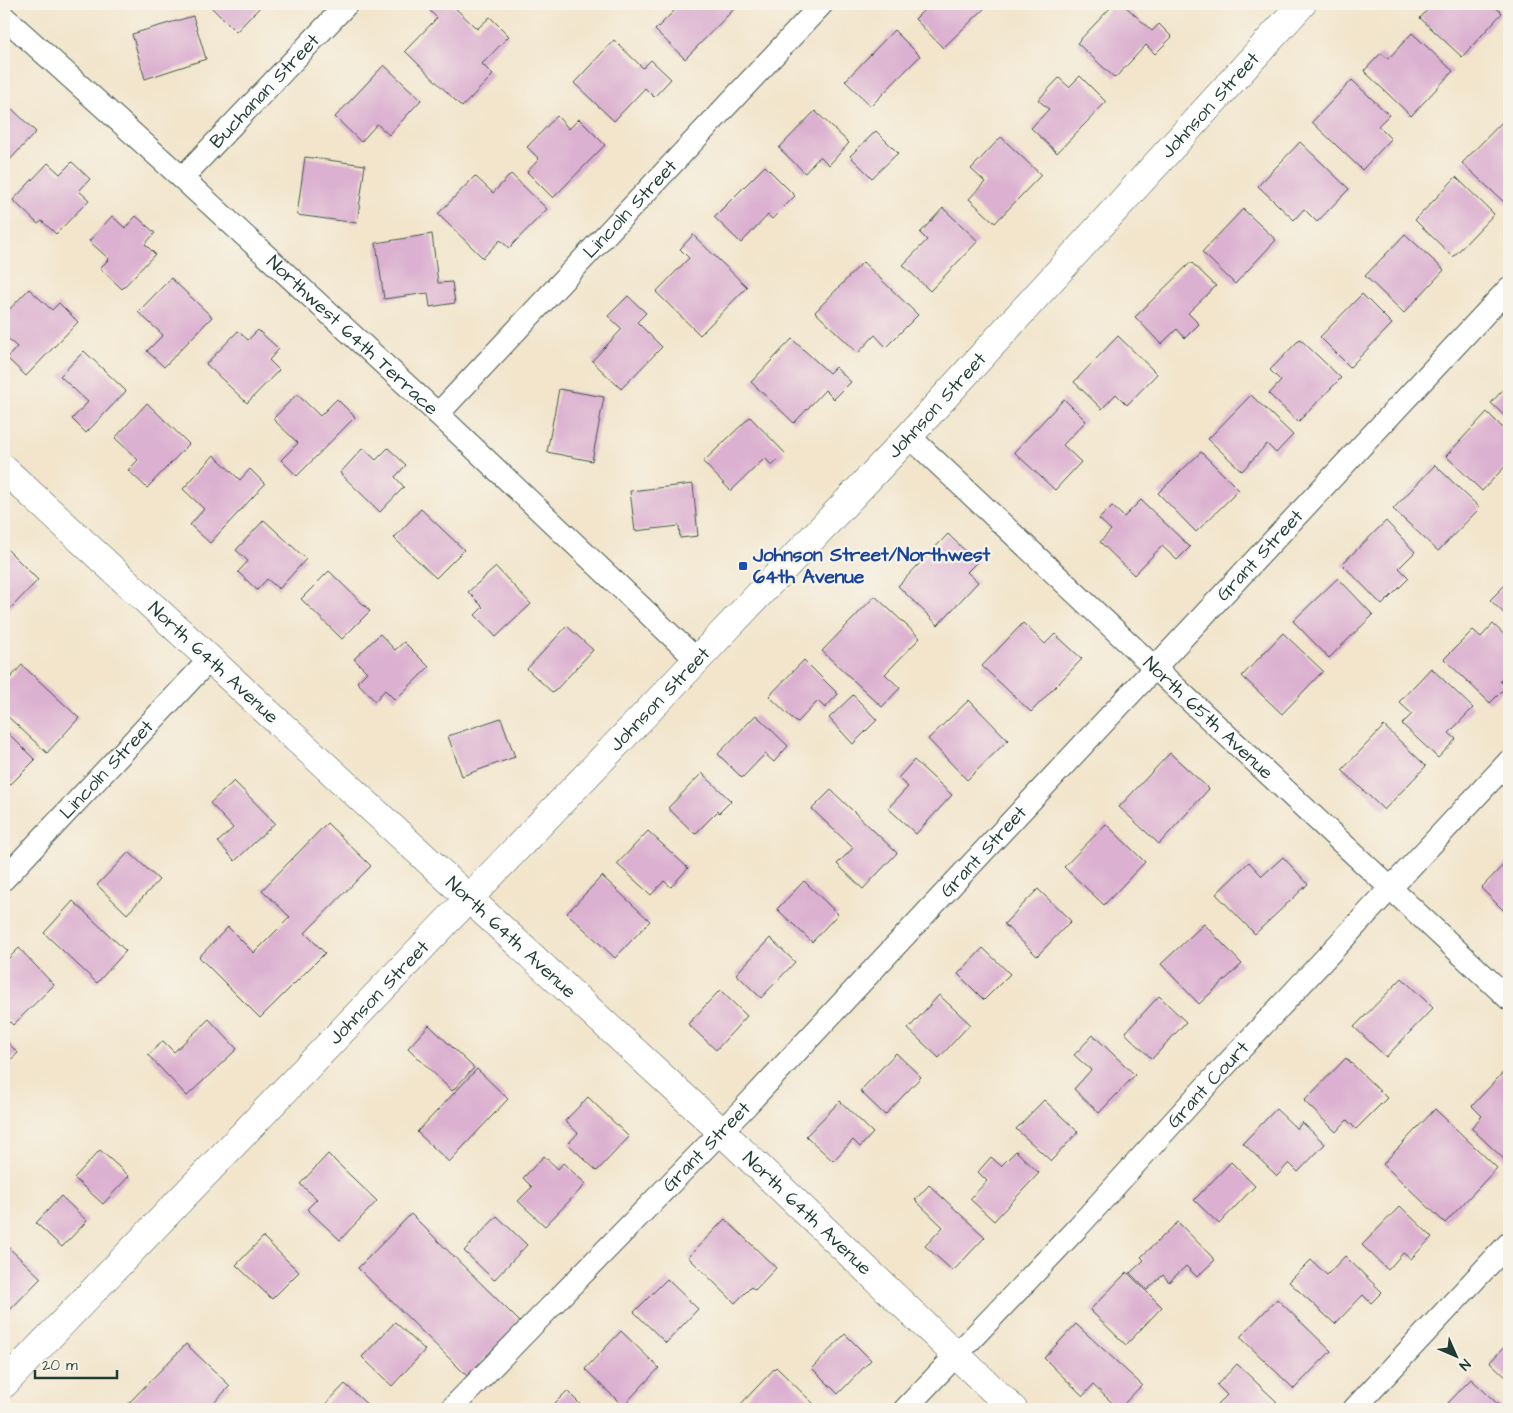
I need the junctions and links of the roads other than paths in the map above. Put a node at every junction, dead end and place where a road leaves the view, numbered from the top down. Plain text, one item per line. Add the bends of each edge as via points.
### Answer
1 (347, 4) edge
2 (822, 4) edge
3 (1302, 4) edge
4 (4, 17) edge
5 (182, 178) junction
6 (1509, 288) edge
7 (438, 414) junction
8 (909, 436) junction
9 (4, 469) edge
10 (210, 659) junction
11 (697, 660) junction
12 (1156, 669) junction
13 (1509, 761) edge
14 (4, 879) edge
15 (1392, 887) junction
16 (469, 898) junction
17 (1509, 999) edge
18 (722, 1132) junction
19 (1509, 1243) edge
20 (956, 1356) junction
21 (4, 1384) edge
22 (451, 1409) edge
23 (905, 1409) edge
24 (1013, 1409) edge
25 (1354, 1409) edge

1 - 5 street, Buchanan Street
2 - 7 street, Lincoln Street
3 - 8 street, Johnson Street
4 - 5 street, Northwest 64th Terrace
5 - 7 street, Northwest 64th Terrace
6 - 12 street, Grant Street
7 - 11 street, Northwest 64th Terrace
8 - 11 street, Johnson Street
8 - 12 street, North 65th Avenue
9 - 10 street, North 64th Avenue
10 - 14 street, Lincoln Street
10 - 16 street, North 64th Avenue
11 - 16 street, Johnson Street
12 - 15 street, North 65th Avenue
12 - 18 street, Grant Street
13 - 15 street, Grant Court
15 - 17 street, North 65th Avenue
15 - 20 street, Grant Court
16 - 18 street, North 64th Avenue
16 - 21 street, Johnson Street
18 - 20 street, North 64th Avenue
18 - 22 street, Grant Street
19 - 25 street
20 - 23 street, Grant Court
20 - 24 street, North 64th Avenue

